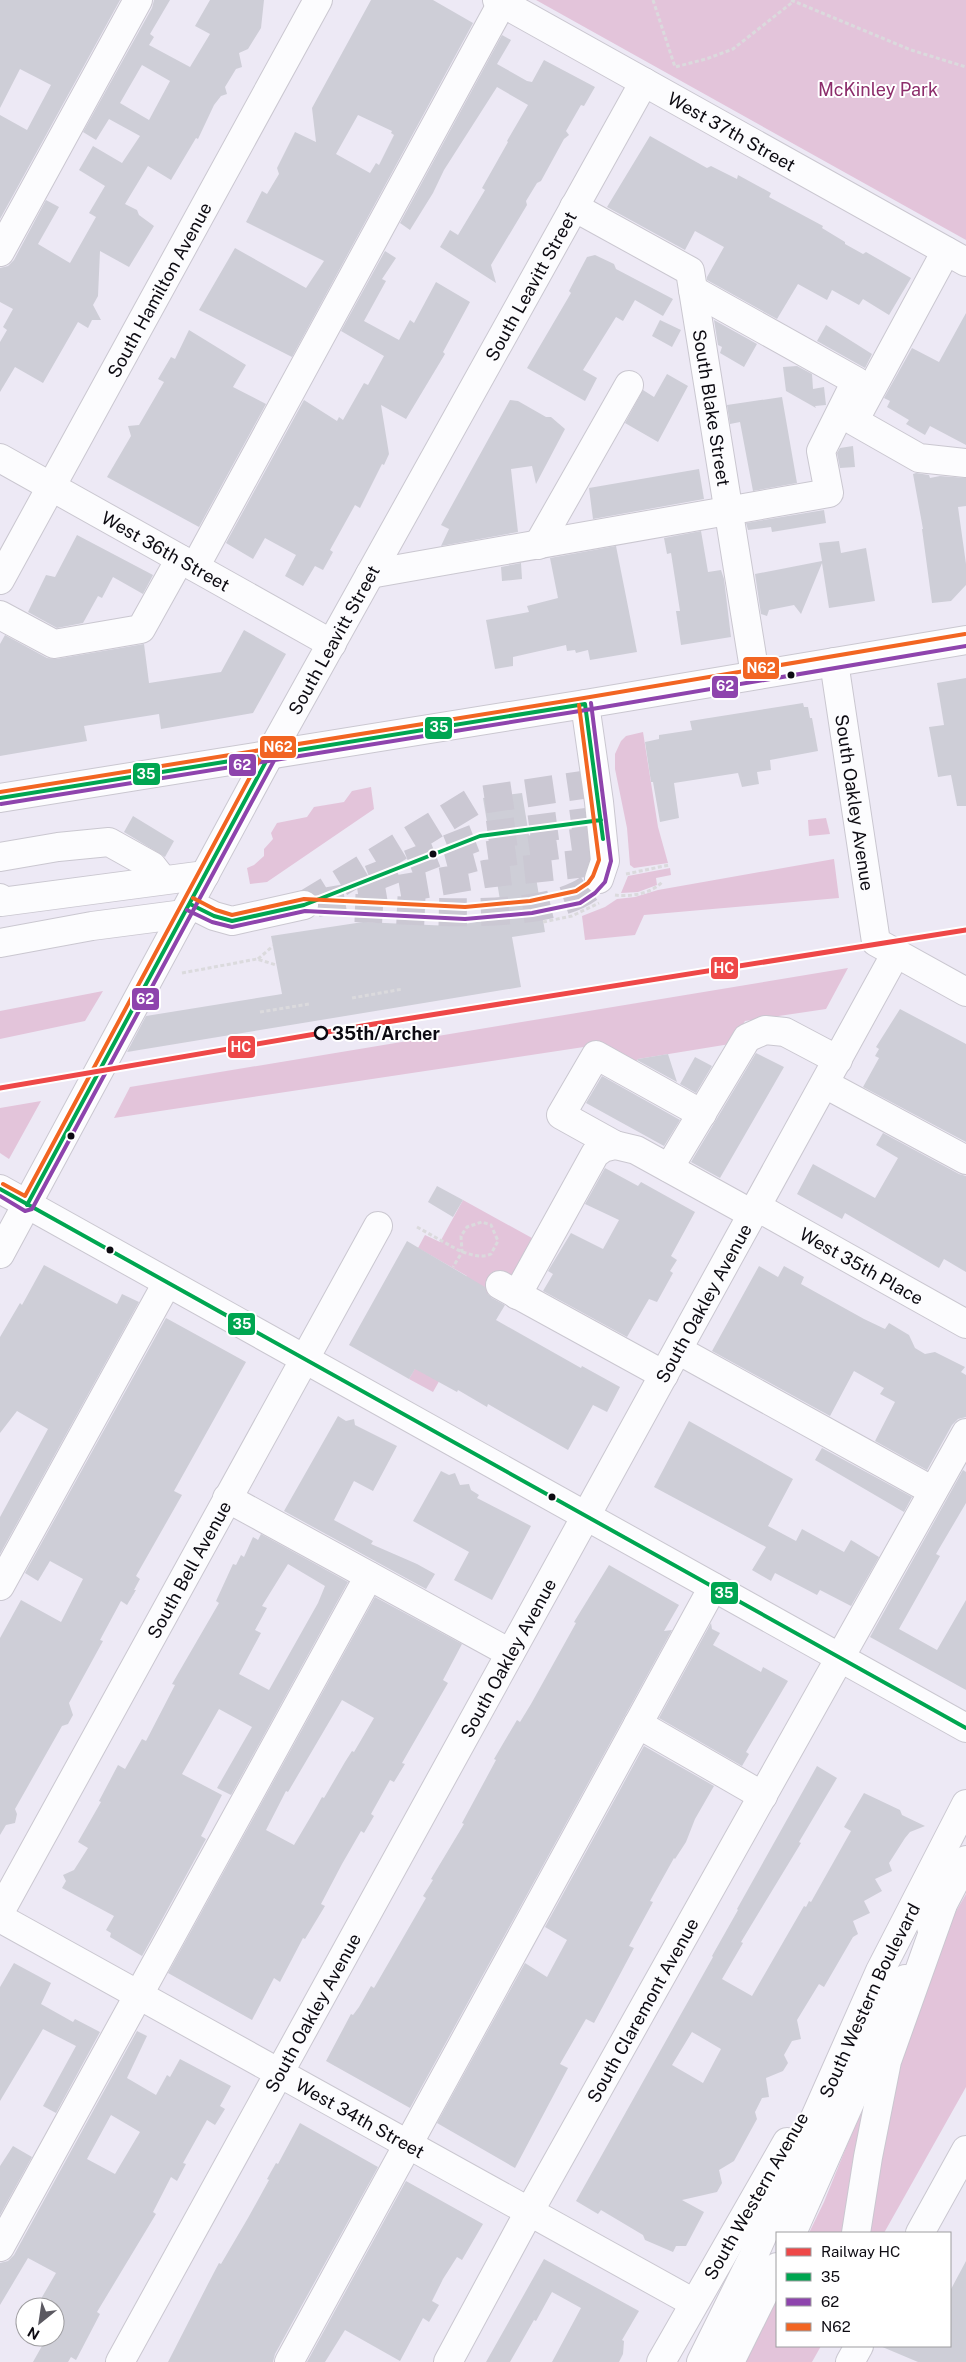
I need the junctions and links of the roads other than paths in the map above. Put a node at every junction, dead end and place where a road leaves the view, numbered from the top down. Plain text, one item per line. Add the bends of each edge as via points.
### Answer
1 (138, 0) edge
2 (318, 0) edge
3 (500, 1) edge
4 (644, 82) junction
5 (574, 208) junction
6 (0, 252) edge
7 (956, 257) edge
8 (693, 290) junction
9 (628, 385) dead end
10 (0, 458) edge
11 (966, 463) edge
12 (51, 487) junction
13 (728, 511) junction
14 (538, 545) junction
15 (188, 563) junction
16 (370, 574) junction
17 (0, 580) edge
18 (0, 615) edge
19 (966, 640) edge
20 (332, 644) junction
21 (834, 662) junction
22 (755, 675) junction
23 (584, 704) junction
24 (270, 754) junction
25 (0, 798) edge
26 (0, 857) edge
27 (205, 875) junction
28 (163, 880) junction
29 (611, 883) road end
30 (0, 898) edge
31 (304, 905) tunnel mouth
32 (187, 909) junction
33 (0, 943) edge
34 (886, 948) junction
35 (966, 992) edge
36 (838, 1060) junction
37 (825, 1084) junction
38 (702, 1114) junction
39 (615, 1145) junction
40 (966, 1160) edge
41 (669, 1168) junction
42 (0, 1189) edge
43 (27, 1204) junction
44 (754, 1211) junction
45 (378, 1226) dead end
46 (0, 1254) edge
47 (167, 1283) junction
48 (966, 1324) edge
49 (678, 1350) junction
50 (303, 1359) junction
51 (664, 1375) junction
52 (966, 1433) edge
53 (933, 1491) junction
54 (227, 1498) junction
55 (586, 1516) junction
56 (369, 1576) junction
57 (0, 1586) edge
58 (713, 1587) junction
59 (510, 1653) junction
60 (840, 1658) junction
61 (638, 1724) junction
62 (966, 1728) edge
63 (763, 1796) junction
64 (966, 1804) edge
65 (966, 1860) edge
66 (942, 1907) junction
67 (0, 1912) edge
68 (0, 1918) edge
69 (138, 1995) junction
70 (853, 2031) junction
71 (279, 2073) junction
72 (408, 2144) junction
73 (966, 2150) edge
74 (529, 2212) junction
75 (792, 2232) edge
76 (856, 2232) edge
77 (921, 2232) edge
78 (0, 2248) edge
79 (776, 2269) edge
80 (694, 2303) junction
81 (843, 2347) edge
82 (858, 2347) edge
83 (120, 2362) edge
84 (288, 2362) edge
85 (448, 2362) edge
86 (661, 2362) edge
87 (701, 2362) edge
88 (730, 2362) edge
89 (841, 2362) edge
90 (850, 2362) edge

1 - 6 street
2 - 12 street, South Hamilton Avenue
3 - 4 street, West 37th Street
3 - 15 street
4 - 5 street, South Leavitt Street
4 - 7 street, West 37th Street
5 - 8 street, South Blake Street via 690,271
5 - 16 street, South Leavitt Street
7 - 11 street via 854,421 919,458
8 - 13 street, South Blake Street
8 - 13 street via 856,381 821,451 828,493
9 - 14 street
10 - 12 street, West 36th Street
12 - 15 street, West 36th Street
12 - 17 street, South Hamilton Avenue
13 - 14 street
13 - 22 street, South Blake Street
14 - 16 street
15 - 18 street via 142,629 54,644
15 - 20 street, West 36th Street
16 - 20 street, South Leavitt Street
19 - 21 street
20 - 24 street, South Leavitt Street
21 - 22 street
21 - 34 street, South Oakley Avenue
22 - 23 street
23 - 24 street
23 - 29 street via 605,860
24 - 25 street
24 - 27 street, South Leavitt Street
26 - 28 street via 109,842 152,866
27 - 28 street
27 - 32 street, South Leavitt Street
28 - 30 street via 1,902
31 - 32 street via 232,921
32 - 33 street
32 - 43 street, South Leavitt Street
34 - 35 street
34 - 36 street, South Oakley Avenue
36 - 37 street, South Oakley Avenue
36 - 38 street via 785,1032 765,1030 747,1038
37 - 40 street
37 - 44 street, South Oakley Avenue
38 - 39 street, West 35th Place via 596,1055 561,1115
38 - 41 street
39 - 41 street, West 35th Place via 636,1150
39 - 51 street via 594,1154 509,1290
41 - 44 street, West 35th Place
42 - 43 street
43 - 46 street, South Leavitt Street
43 - 47 street
44 - 48 street, West 35th Place
44 - 49 street, South Oakley Avenue
45 - 50 street, South Bell Avenue
47 - 50 street
47 - 57 street
49 - 51 street, South Oakley Avenue
49 - 53 street
50 - 54 street, South Bell Avenue
50 - 55 street
51 - 55 street, South Oakley Avenue
52 - 53 street, South Claremont Avenue
53 - 60 street, South Claremont Avenue
54 - 56 street
54 - 67 street, South Bell Avenue
55 - 58 street
55 - 59 street, South Oakley Avenue
56 - 59 street
56 - 69 street
58 - 60 street
58 - 61 street
59 - 71 street, South Oakley Avenue
60 - 62 street
60 - 63 street, South Claremont Avenue
61 - 63 street
61 - 72 street
63 - 74 street, South Claremont Avenue
64 - 70 street, South Western Boulevard via 880,1971
65 - 66 street, South Western Boulevard
66 - 75 street, South Western Boulevard via 903,1982
66 - 76 street via 888,2061
68 - 69 street, West 34th Street
69 - 71 street, West 34th Street
69 - 78 street
70 - 80 street, South Western Avenue
70 - 87 street, South Western Boulevard via 753,2257
71 - 72 street, West 34th Street
71 - 83 street, South Oakley Avenue
72 - 74 street, West 34th Street
72 - 84 street
73 - 77 street
74 - 80 street, West 34th Street
74 - 85 street, South Claremont Avenue
79 - 88 street
80 - 86 street, South Western Avenue
81 - 89 street
82 - 90 street

